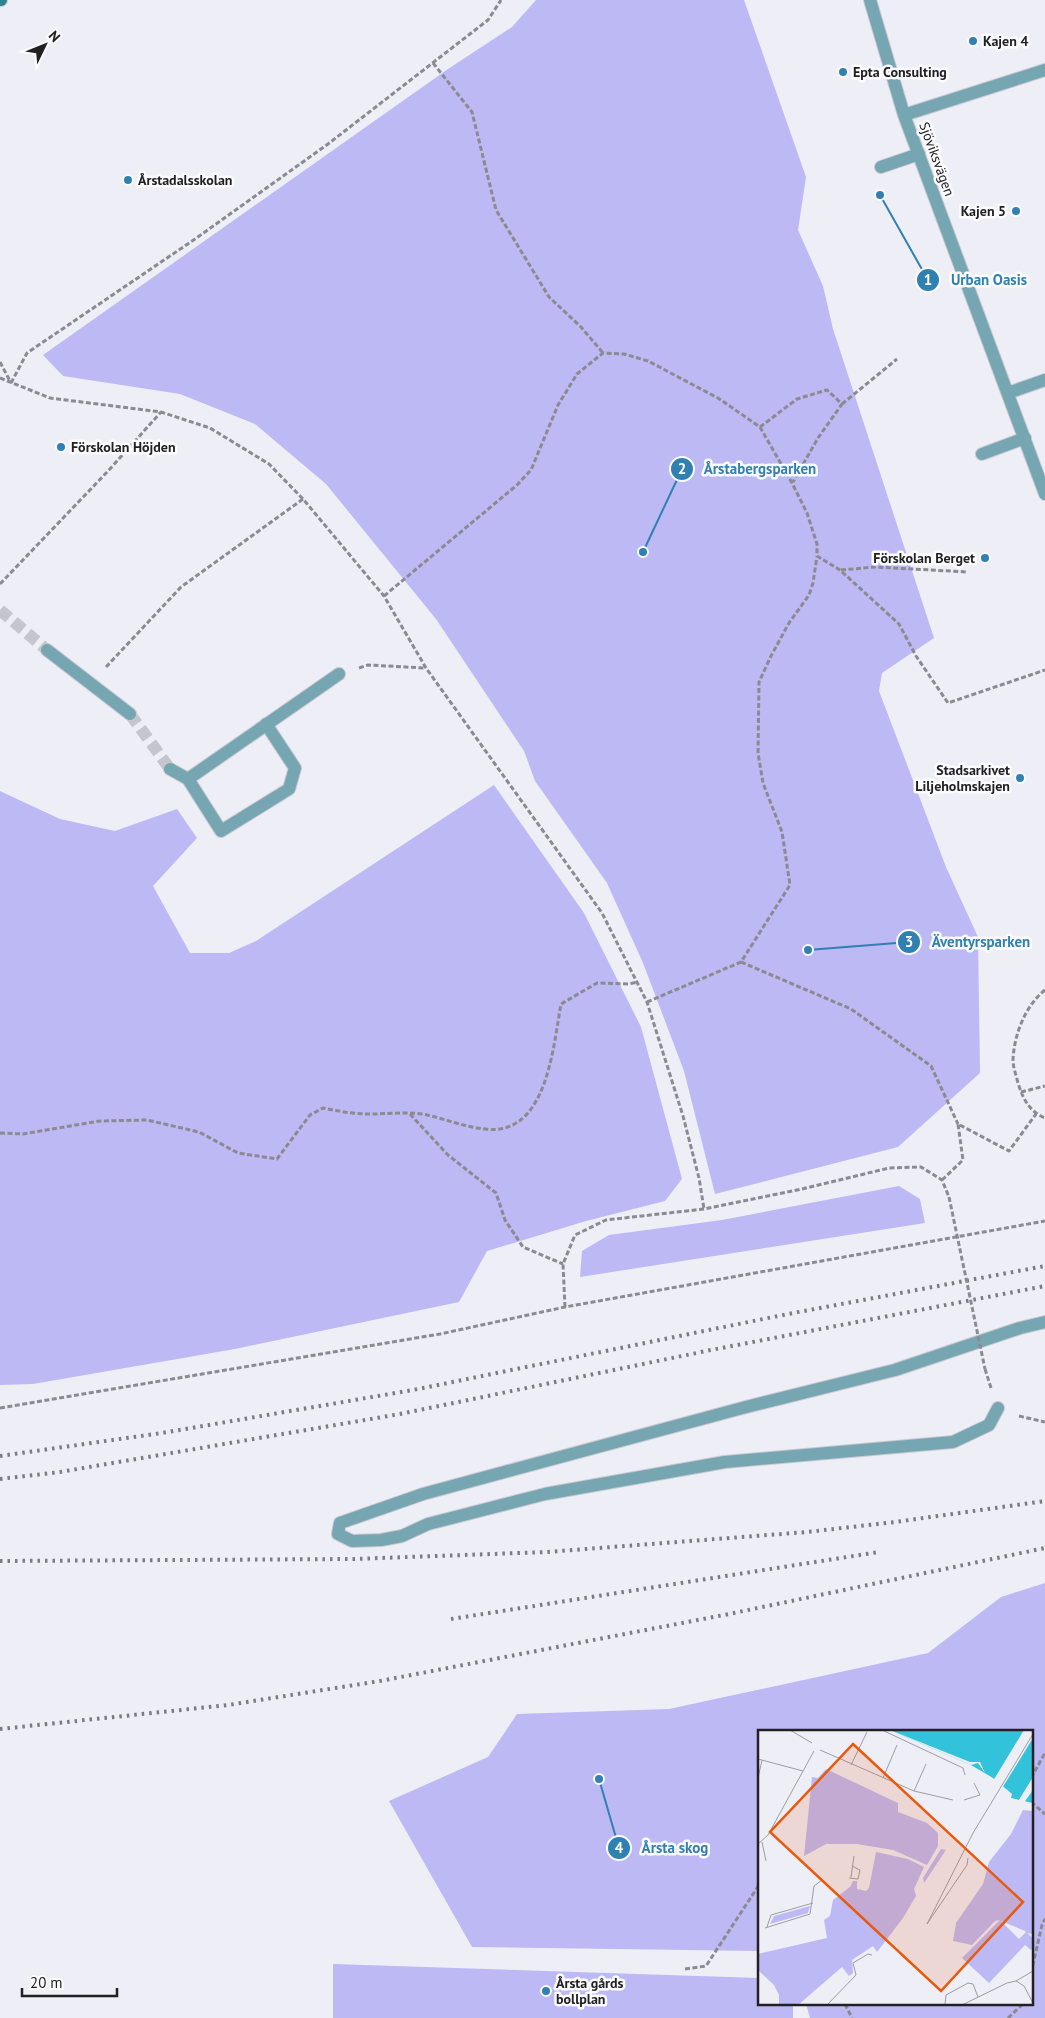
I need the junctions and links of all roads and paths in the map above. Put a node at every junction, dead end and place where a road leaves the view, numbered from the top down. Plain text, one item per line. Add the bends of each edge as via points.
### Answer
1 (501, 0) edge
2 (870, 0) edge
3 (433, 63) junction
4 (1045, 70) edge
5 (904, 115) junction
6 (919, 154) junction
7 (881, 167) dead end
8 (603, 353) junction
9 (897, 358) dead end
10 (0, 362) edge
11 (0, 378) edge
12 (1045, 380) edge
13 (11, 383) junction
14 (1008, 393) junction
15 (842, 404) junction
16 (161, 412) junction
17 (760, 427) junction
18 (1025, 438) junction
19 (982, 454) dead end
20 (792, 483) junction
21 (1045, 494) edge
22 (303, 499) junction
23 (817, 556) junction
24 (840, 570) junction
25 (968, 572) dead end
26 (0, 584) edge
27 (384, 596) junction
28 (47, 650) tunnel mouth
29 (426, 668) junction
30 (1045, 670) edge
31 (339, 674) joint
32 (91, 683) junction
33 (130, 714) tunnel mouth
34 (266, 724) junction
35 (170, 769) tunnel mouth
36 (188, 779) junction
37 (742, 962) junction
38 (637, 982) junction
39 (1045, 990) edge
40 (647, 1002) junction
41 (1045, 1086) edge
42 (1020, 1092) junction
43 (409, 1112) junction
44 (1036, 1114) junction
45 (1045, 1118) edge
46 (958, 1124) junction
47 (0, 1133) edge
48 (942, 1180) junction
49 (704, 1209) junction
50 (1045, 1222) edge
51 (563, 1264) junction
52 (565, 1307) junction
53 (1045, 1322) edge
54 (985, 1369) dead end
55 (0, 1408) edge
56 (998, 1408) dead end
57 (1045, 1753) edge
58 (1032, 1776) edge
59 (1032, 1803) edge
60 (1045, 1814) edge
61 (758, 1887) edge
62 (1045, 1919) edge
63 (685, 1969) dead end
64 (1032, 1969) edge
65 (846, 2006) edge
66 (1021, 2006) edge
67 (852, 2018) edge
68 (1008, 2018) edge

1 - 3 path via 488,20
2 - 5 street, Sjöviksvägen
3 - 8 path via 472,112 496,210 549,297
3 - 13 path via 328,144 27,354
4 - 5 street
5 - 6 street, Sjöviksvägen
6 - 7 street
6 - 14 street, Sjöviksvägen
8 - 17 path via 624,354 648,362 718,398
8 - 27 path via 577,374 558,405 531,470
9 - 15 path
10 - 13 path
11 - 13 path
12 - 14 street
13 - 16 path via 50,398
14 - 18 street, Sjöviksvägen
15 - 17 path via 827,390 819,392 797,399
15 - 20 path
16 - 22 path via 210,428 270,464
16 - 26 path
17 - 20 path
18 - 19 street
18 - 21 street, Sjöviksvägen
20 - 23 path via 810,521
22 - 27 path
22 - 32 path via 181,587
23 - 24 path
23 - 37 path via 809,595 789,623 760,682 758,753 763,784 782,832 790,885
24 - 25 path via 875,567
24 - 30 path via 898,624 948,702
27 - 29 path
28 - 32 street
29 - 31 path via 368,664
29 - 38 path via 602,912
31 - 34 street
32 - 33 street
34 - 36 street
34 - 36 street via 295,768 288,789 221,831
35 - 36 street
37 - 40 path
37 - 46 path via 851,1008 931,1066
38 - 40 path
38 - 43 path via 597,983 561,1004 549,1073 536,1104 516,1122 502,1129 484,1129
39 - 42 path via 1016,1034 1013,1061
40 - 49 path via 683,1116
41 - 42 path
42 - 44 path via 1028,1108
43 - 47 path via 354,1114 323,1108 310,1115 277,1159 238,1153 199,1132 147,1120 100,1121 23,1134
43 - 51 path via 448,1156 496,1193 505,1220 523,1248
44 - 45 path
44 - 46 path via 1009,1151
46 - 48 path via 962,1160
48 - 49 path via 921,1167 889,1168
48 - 54 path, bridge via 949,1197
49 - 51 path via 606,1220 574,1235
50 - 52 path
51 - 52 path
52 - 55 path via 440,1334
53 - 56 street via 896,1370 423,1494 340,1523 338,1534 352,1541 381,1540 402,1536 428,1524 545,1494 725,1462 953,1442 990,1425
57 - 58 path
59 - 60 path
61 - 63 path via 706,1966
62 - 64 path
65 - 67 path
66 - 68 path

